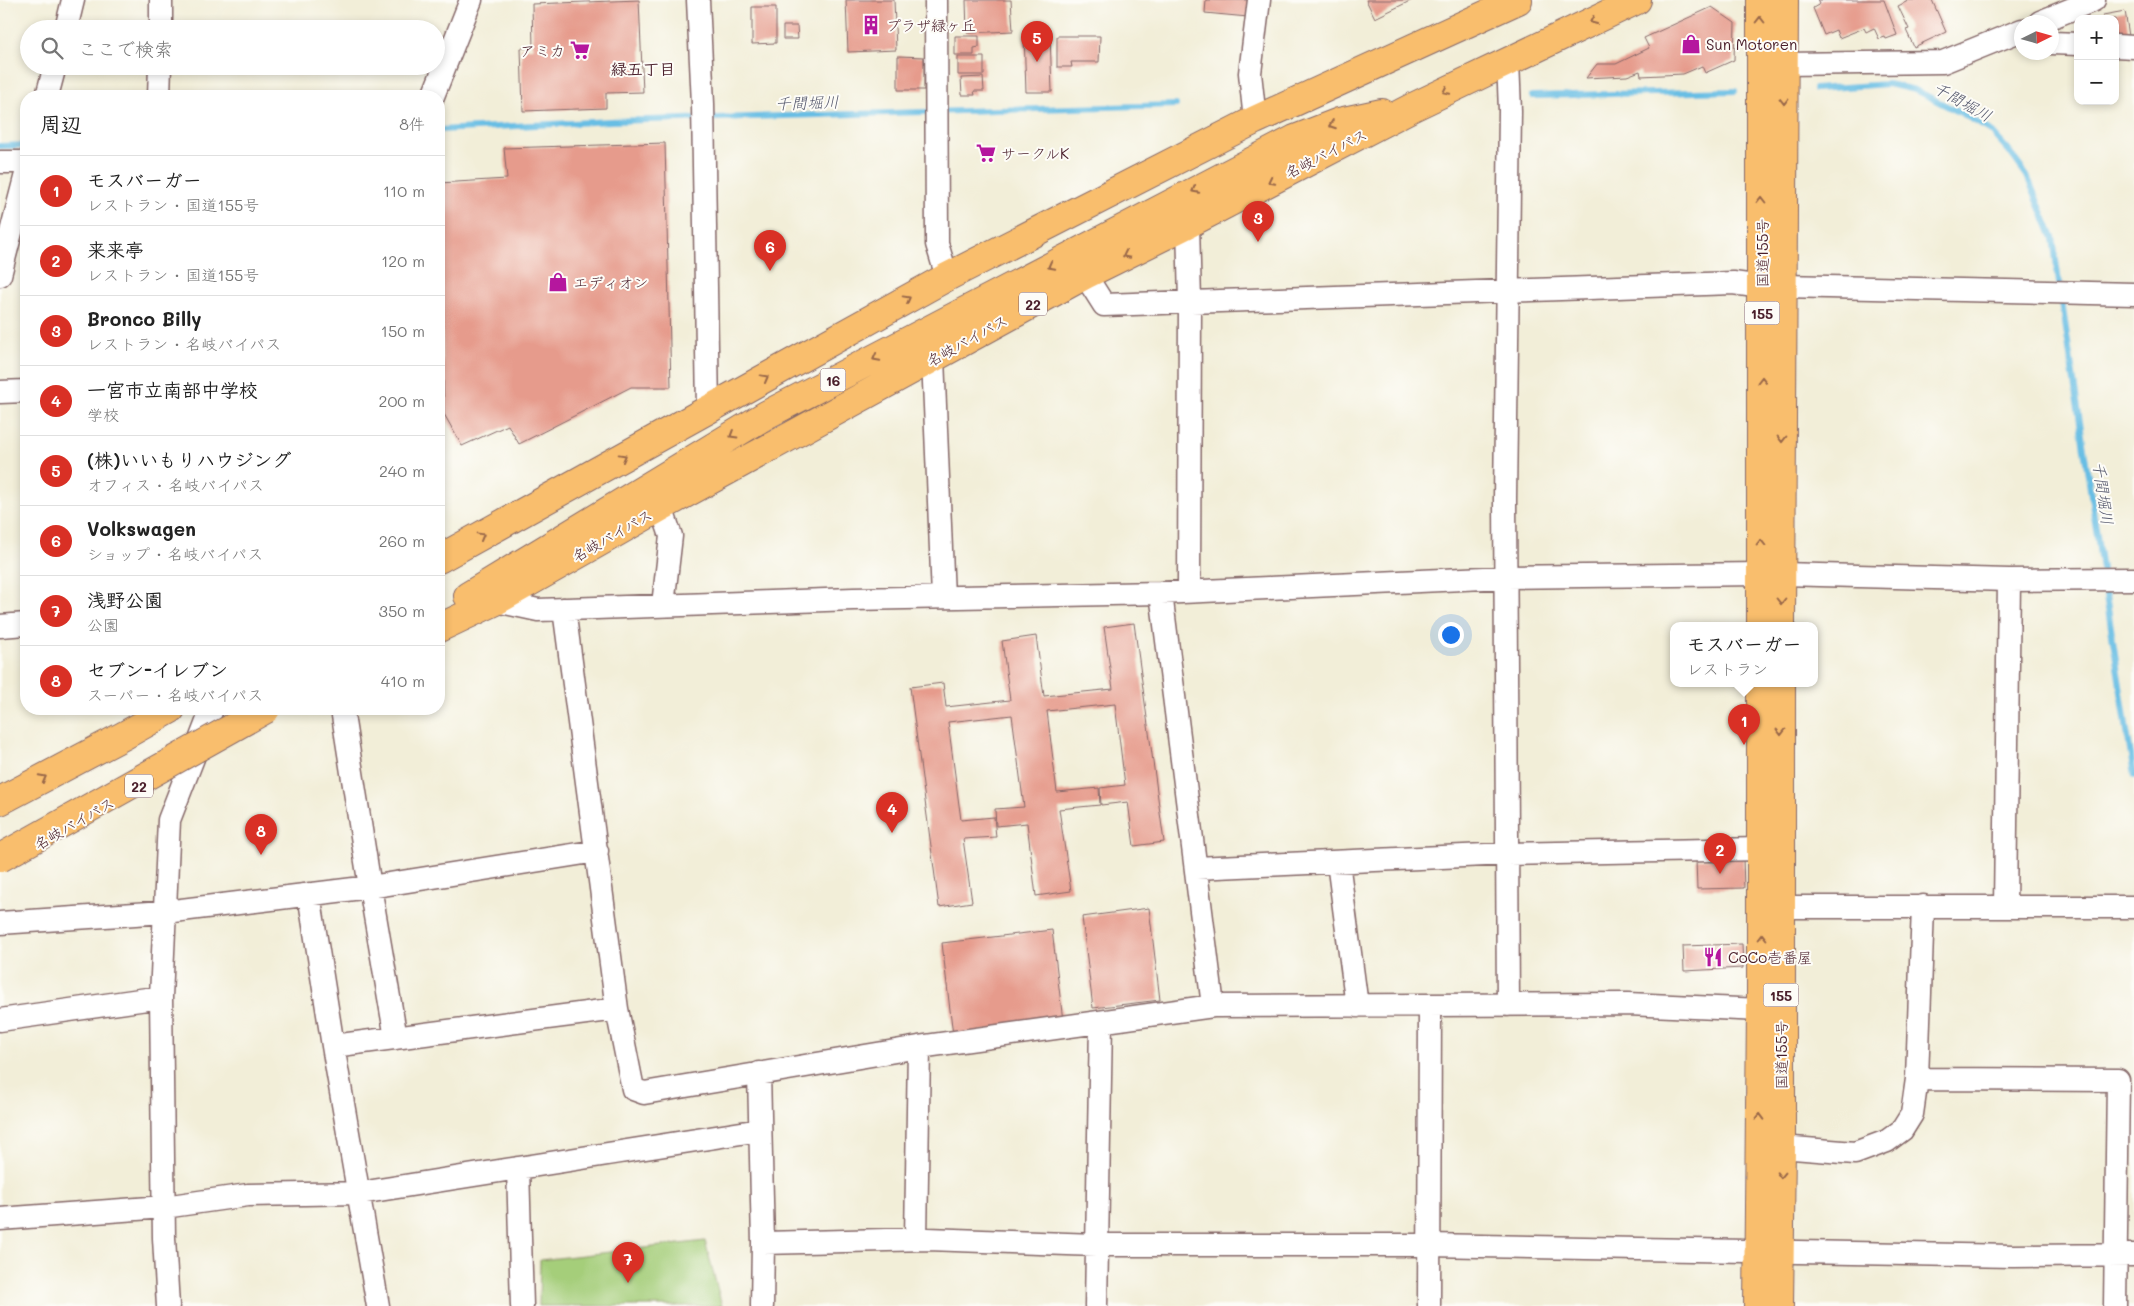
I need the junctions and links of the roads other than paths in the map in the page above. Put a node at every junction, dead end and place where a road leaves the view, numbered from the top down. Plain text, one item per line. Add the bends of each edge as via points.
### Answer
1 (73, 0) edge
2 (162, 0) edge
3 (471, 0) edge
4 (698, 0) edge
5 (936, 0) edge
6 (1259, 0) edge
7 (1518, 0) edge
8 (1637, 0) edge
9 (1761, 0) edge
10 (1784, 0) edge
11 (2094, 0) edge
12 (2057, 15) edge
13 (68, 20) edge
14 (161, 20) edge
15 (2014, 33) edge
16 (1997, 40) junction
17 (2014, 41) edge
18 (2059, 43) edge
19 (2074, 44) edge
20 (2119, 46) edge
21 (2134, 47) edge
22 (1508, 60) junction
23 (1784, 64) junction
24 (445, 67) edge
25 (53, 75) edge
26 (160, 75) edge
27 (442, 75) edge
28 (49, 90) edge
29 (159, 90) edge
30 (436, 90) edge
31 (1413, 107) junction
32 (1255, 120) junction
33 (0, 162) edge
34 (20, 162) edge
35 (20, 197) edge
36 (1188, 224) junction
37 (0, 275) edge
38 (1085, 275) junction
39 (947, 277) junction
40 (1772, 287) junction
41 (1508, 291) junction
42 (2134, 294) edge
43 (1190, 302) junction
44 (933, 358) junction
45 (20, 391) edge
46 (0, 392) edge
47 (708, 410) junction
48 (661, 507) junction
49 (445, 556) edge
50 (1771, 574) junction
51 (1506, 578) junction
52 (2134, 579) edge
53 (2010, 580) junction
54 (1189, 591) junction
55 (1160, 593) junction
56 (943, 597) junction
57 (496, 601) junction
58 (663, 605) junction
59 (445, 608) edge
60 (564, 609) junction
61 (1762, 622) edge
62 (1780, 622) edge
63 (20, 624) edge
64 (445, 625) edge
65 (0, 626) edge
66 (1761, 687) edge
67 (1781, 687) edge
68 (160, 715) edge
69 (210, 715) edge
70 (255, 715) edge
71 (267, 715) edge
72 (343, 715) edge
73 (192, 758) junction
74 (0, 801) edge
75 (1761, 849) junction
76 (596, 851) junction
77 (1508, 854) junction
78 (0, 858) edge
79 (1338, 862) junction
80 (0, 865) edge
81 (1196, 868) junction
82 (370, 887) junction
83 (309, 894) junction
84 (1923, 906) junction
85 (1781, 907) junction
86 (2005, 907) junction
87 (2134, 907) edge
88 (165, 912) junction
89 (0, 923) edge
90 (161, 997) junction
91 (1430, 1005) junction
92 (1508, 1005) junction
93 (1213, 1006) junction
94 (1357, 1006) junction
95 (617, 1009) junction
96 (1762, 1010) junction
97 (0, 1020) edge
98 (1100, 1022) junction
99 (396, 1038) junction
100 (333, 1046) junction
101 (919, 1047) junction
102 (759, 1073) junction
103 (1917, 1079) junction
104 (760, 1130) junction
105 (1781, 1147) junction
106 (518, 1168) junction
107 (360, 1193) junction
108 (164, 1207) junction
109 (0, 1219) edge
110 (916, 1239) junction
111 (763, 1243) junction
112 (1096, 1245) junction
113 (1429, 1245) junction
114 (1768, 1252) junction
115 (2125, 1256) edge
116 (168, 1306) edge
117 (378, 1306) edge
118 (522, 1306) edge
119 (762, 1306) edge
120 (1096, 1306) edge
121 (1429, 1306) edge
122 (1758, 1306) edge
123 (1779, 1306) edge
124 (2116, 1306) edge

1 - 13 street
2 - 14 street
3 - 24 street
4 - 47 street
5 - 39 street via 936,244
6 - 32 street via 1250,73
7 - 32 highway
8 -> 22 highway, 名岐バイパス / 22
40 -> 9 highway, 国道155号 / 155
10 - 23 highway, 国道155号 / 155
11 - 12 street
15 - 16 street
16 - 17 street
16 - 23 street via 1943,62
18 - 19 street
20 - 21 street
22 -> 31 highway, 名岐バイパス / 22
22 - 41 street
23 -> 40 highway, 国道155号 / 155
25 - 28 street
26 - 29 street
27 - 30 street
31 -> 36 highway, 名岐バイパス / 22
31 -> 59 highway, 16 via 1339,122 1295,139 1238,168 766,415
32 - 39 highway
33 - 34 street
35 - 37 street
36 -> 38 highway, 名岐バイパス / 22
36 - 43 street
38 - 43 street via 1104,305
38 - 44 highway, 名岐バイパス / 22
47 -> 39 highway
40 - 41 street via 1733,283
40 - 42 street
40 - 50 highway, 国道155号 / 155
41 - 43 street
41 - 51 street
43 - 54 street
44 - 48 highway, 名岐バイパス / 22
44 - 56 street
45 - 46 street
49 -> 47 highway
48 - 57 highway, 名岐バイパス / 22
48 - 58 street via 671,536
50 - 51 street
50 - 53 street
50 - 61 highway, 国道155号 / 155
50 -> 62 highway, 国道155号 / 155
51 - 54 street
51 - 77 street
52 - 53 street
53 - 86 street
54 - 55 street
55 - 56 street
55 - 81 street
56 - 58 street
57 - 60 street via 538,610
57 - 64 highway, 名岐バイパス / 22
58 - 60 street
60 - 76 street
63 - 65 street
66 - 75 highway, 国道155号 / 155
67 -> 85 highway, 国道155号 / 155
74 -> 68 highway
69 - 73 street
70 - 78 highway, bridge
71 - 73 highway, 名岐バイパス / 22
72 - 82 street
73 - 80 highway, 名岐バイパス / 22
73 - 88 street via 169,820
75 - 77 street
96 -> 75 highway, 国道155号 / 155
76 - 82 street
76 - 95 street
77 - 79 street
77 - 92 street
79 - 81 street
79 - 94 street
81 - 93 street
82 - 83 street
82 - 99 street
83 - 88 street
83 - 100 street
84 - 85 street
84 - 86 street
84 - 103 street
85 - 105 highway, 国道155号 / 155
86 - 87 street
88 - 89 street
88 - 90 street
90 - 97 street
90 - 108 street
91 - 92 street
91 - 94 street
91 - 113 street
92 - 96 street via 1628,1004
93 - 94 street
93 - 98 street
95 - 99 street
95 - 102 street via 633,1089 644,1093
114 -> 96 highway, 国道155号 / 155
98 - 101 street
98 - 112 street
99 - 100 street
100 - 107 street
101 - 102 street
101 - 110 street
102 - 104 street
103 - 105 street via 1912,1114 1902,1130 1887,1141 1855,1153
103 - 115 street via 2118,1080
104 - 106 street
104 - 111 street
105 -> 114 highway, 国道155号 / 155
106 - 107 street
106 - 118 street
107 - 108 street via 248,1195
107 - 117 street
108 - 109 street
108 - 116 street
110 - 111 street
110 - 112 street
111 - 119 street
112 - 113 street
112 - 120 street
113 - 114 street
113 - 121 street
114 - 115 street
114 - 122 highway, 国道155号 / 155
114 - 123 highway, 国道155号 / 155
115 - 124 street

